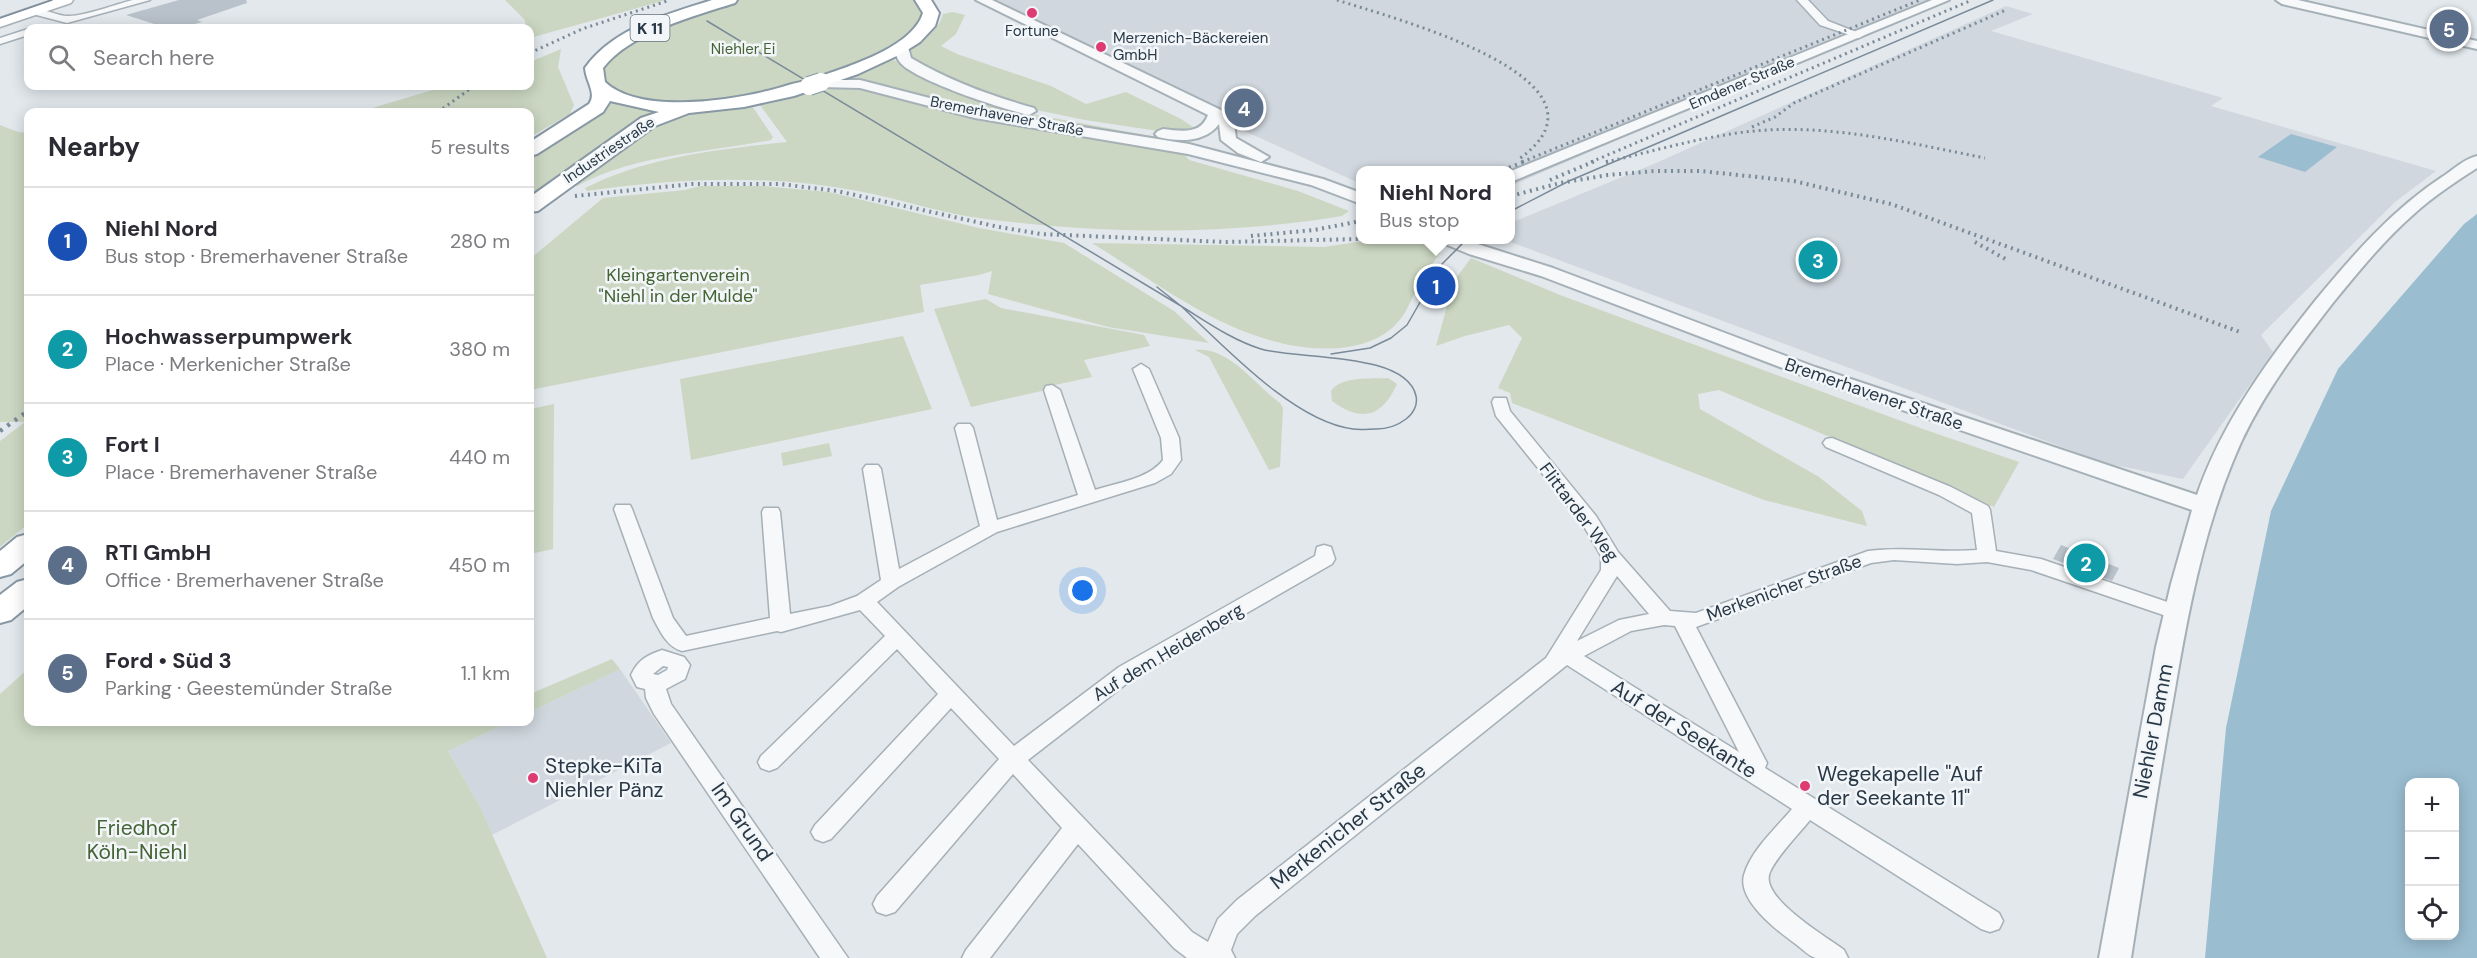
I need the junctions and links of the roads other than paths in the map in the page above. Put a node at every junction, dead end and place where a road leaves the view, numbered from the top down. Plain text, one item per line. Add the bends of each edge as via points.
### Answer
1 (66, 0) edge
2 (145, 0) edge
3 (729, 0) edge
4 (982, 0) edge
5 (1802, 0) edge
6 (1943, 0) edge
7 (2282, 0) edge
8 (705, 4) edge
9 (929, 8) edge
10 (30, 12) junction
11 (67, 20) junction
12 (0, 23) edge
13 (54, 24) edge
14 (24, 33) edge
15 (1859, 35) junction
16 (0, 41) edge
17 (2477, 45) edge
18 (901, 47) junction
19 (818, 84) junction
20 (598, 86) junction
21 (695, 107) junction
22 (1216, 113) junction
23 (1153, 133) junction
24 (1224, 143) junction
25 (534, 147) edge
26 (1189, 149) junction
27 (2477, 161) edge
28 (1515, 178) edge
29 (1323, 184) junction
30 (1356, 192) edge
31 (1356, 197) edge
32 (534, 203) edge
33 (1461, 244) edge
34 (1483, 244) edge
35 (1502, 244) edge
36 (1538, 267) junction
37 (1141, 369) dead end
38 (1052, 390) dead end
39 (1500, 402) dead end
40 (964, 428) dead end
41 (1832, 443) dead end
42 (872, 469) dead end
43 (1088, 497) junction
44 (2205, 506) junction
45 (623, 508) dead end
46 (771, 512) dead end
47 (990, 528) junction
48 (24, 547) edge
49 (1324, 551) dead end
50 (1611, 556) junction
51 (1987, 556) junction
52 (0, 567) edge
53 (891, 582) junction
54 (24, 593) edge
55 (864, 601) junction
56 (0, 612) edge
57 (2175, 612) junction
58 (1673, 619) junction
59 (781, 625) junction
60 (896, 637) junction
61 (678, 652) junction
62 (1560, 657) junction
63 (951, 694) junction
64 (1012, 760) junction
65 (769, 762) dead end
66 (1750, 770) junction
67 (1808, 806) junction
68 (1076, 828) junction
69 (823, 832) dead end
70 (886, 904) dead end
71 (1990, 921) dead end
72 (1218, 957) edge
73 (836, 958) edge
74 (975, 958) edge
75 (1835, 958) edge
76 (2115, 958) edge

1 - 10 main road
2 - 11 street
3 - 8 highway, K 11
4 - 22 street
5 - 15 street via 1824,23
6 - 15 street, Emdener Straße
7 - 17 street
8 - 20 highway, K 11 via 606,52 594,67
9 - 18 highway via 930,23 925,30
10 - 11 street
10 - 12 main road
11 - 13 street
14 - 16 street
15 - 28 street, Emdener Straße
18 - 19 highway
18 - 23 street, Bremerhavener Straße via 905,60 913,65 986,98 1042,114
19 - 21 highway via 754,100
19 - 26 street, Bremerhavener Straße via 860,84 975,114
20 - 21 highway via 632,102
20 - 25 highway via 602,100 596,108
21 - 32 highway, Industriestraße via 648,122
22 - 23 street, Bremerhavener Straße via 1214,123 1204,131 1185,136
22 - 24 street via 1226,123
23 - 24 street, Bremerhavener Straße
24 - 26 street, Bremerhavener Straße
24 - 29 street, Bremerhavener Straße
26 - 29 street, Bremerhavener Straße
27 - 44 street, Niehler Damm via 2425,196 2381,235 2337,283 2281,357 2236,430
29 - 30 street
29 - 31 street, Bremerhavener Straße
33 - 36 street, Bremerhavener Straße
34 - 36 street, Bremerhavener Straße
35 - 36 street
36 - 44 street, Bremerhavener Straße via 1808,371
37 - 43 street via 1170,438 1172,460 1165,470 1149,478
38 - 43 street
39 - 50 street, Flittarder Weg via 1502,412 1589,520
40 - 47 street
41 - 51 street via 1858,458 1961,498 1981,510
42 - 53 street
43 - 47 street
44 - 57 street, Niehler Damm
45 - 61 street
46 - 59 street
47 - 53 street
48 - 52 highway
49 - 64 street, Auf dem Heidenberg via 1324,559 1127,672
50 - 58 street, Flittarder Weg
50 - 62 street, Merkenicher Straße via 1611,570
51 - 57 street, Merkenicher Straße via 2034,564
51 - 58 street, Merkenicher Straße via 1868,557 1697,620
53 - 55 street
54 - 56 highway
55 - 59 street
55 - 60 street
57 - 76 street, Niehler Damm
58 - 62 street, Merkenicher Straße via 1626,625
58 - 66 street, Flittarder Weg via 1756,763
59 - 61 street
60 - 63 street
60 - 65 street
61 - 73 street, Im Grund via 646,666 643,678 655,684 662,708
62 - 66 street, Auf der Seekante
62 - 72 street, Merkenicher Straße via 1246,908 1227,927
63 - 64 street
63 - 69 street
64 - 68 street
64 - 70 street
66 - 67 street, Auf der Seekante
67 - 71 street, Auf der Seekante
67 - 75 street via 1762,863 1755,884 1769,906
68 - 72 street via 1183,940 1196,950
68 - 74 street

